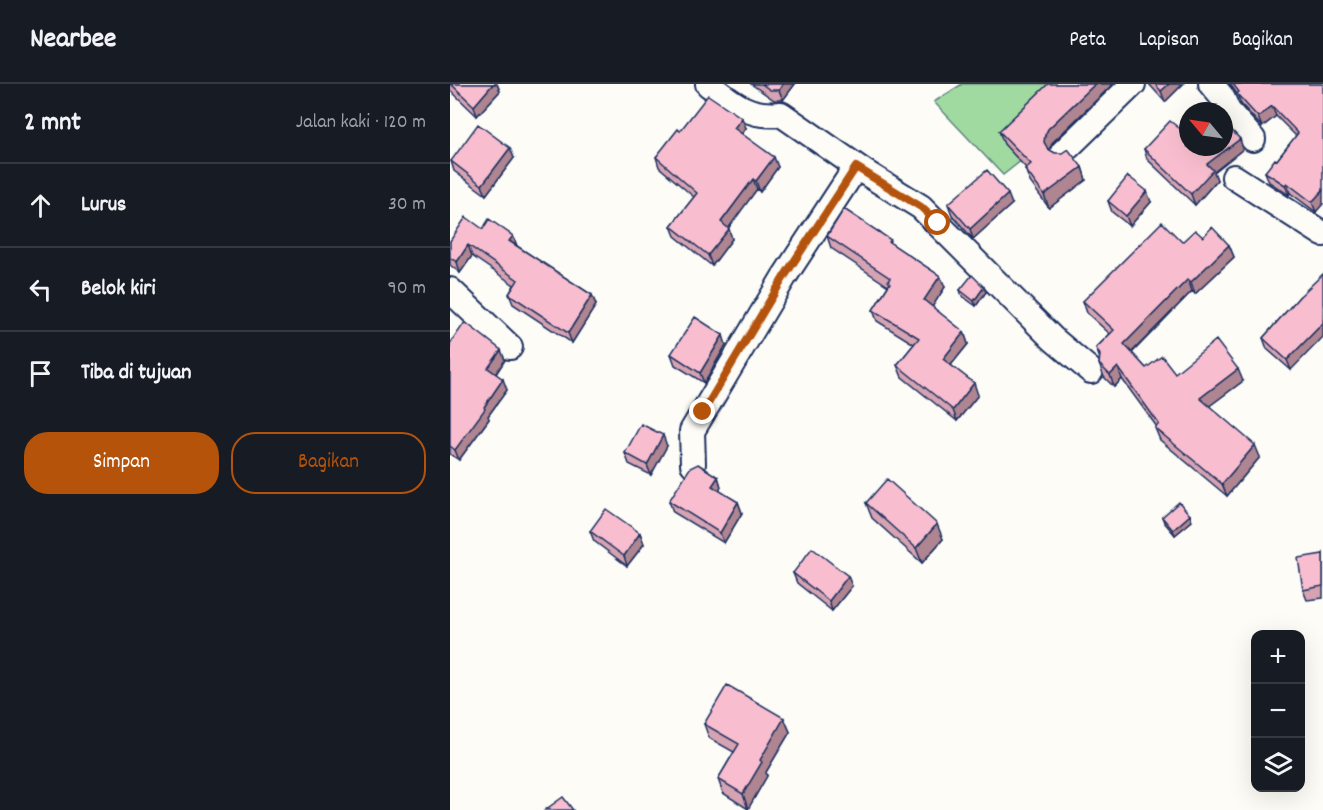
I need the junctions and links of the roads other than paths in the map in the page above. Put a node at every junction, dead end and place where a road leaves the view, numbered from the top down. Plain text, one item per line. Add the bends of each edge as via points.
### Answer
1 (708, 84) edge
2 (1133, 84) edge
3 (1211, 84) edge
4 (1253, 140) dead end
5 (1063, 152) edge
6 (856, 167) junction
7 (1234, 177) dead end
8 (1323, 234) edge
9 (450, 290) edge
10 (510, 347) dead end
11 (1091, 371) dead end
12 (693, 464) edge

1 - 6 street via 752,113 781,114
2 - 5 street
3 - 4 street
6 - 11 street via 921,207 1053,339
6 - 12 street via 784,277 692,431
7 - 8 street
9 - 10 street

